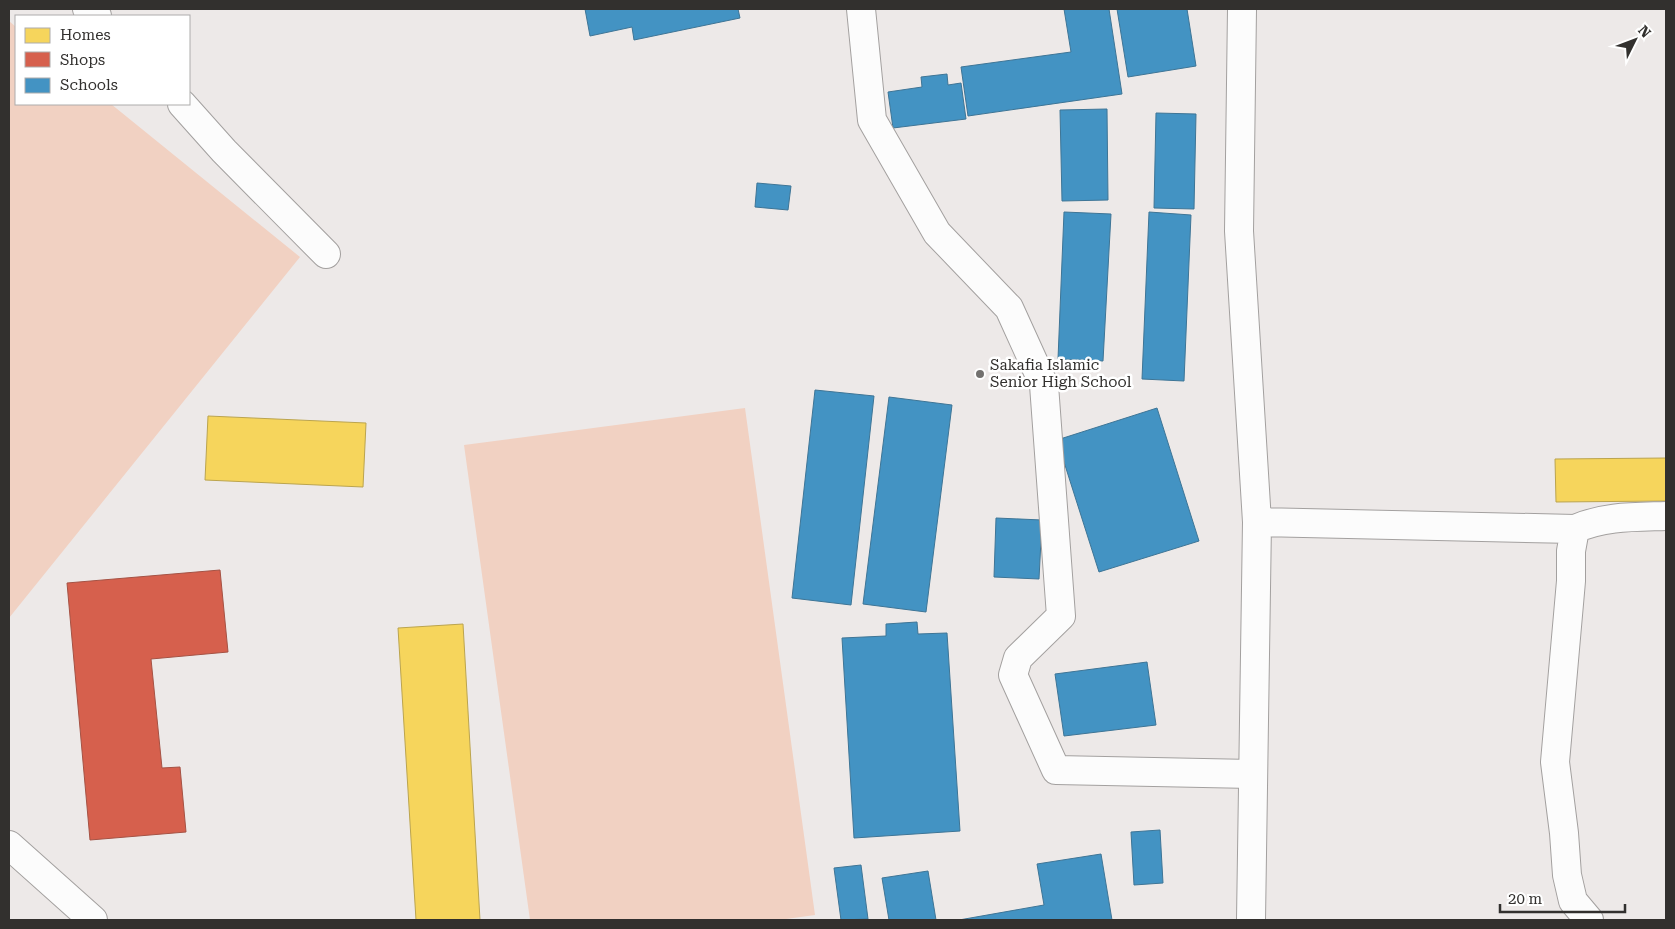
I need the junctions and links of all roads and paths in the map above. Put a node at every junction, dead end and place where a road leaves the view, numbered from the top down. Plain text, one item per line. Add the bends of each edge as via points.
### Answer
1 (860, 9) edge
2 (1242, 9) edge
3 (183, 105) edge
4 (326, 254) dead end
5 (1666, 516) edge
6 (1257, 522) junction
7 (1575, 530) junction
8 (1252, 774) junction
9 (9, 845) edge
10 (93, 920) edge
11 (1251, 920) edge
12 (1588, 920) edge

1 - 8 street via 872,120 937,233 1009,308 1044,385 1061,616 1018,658 1014,675 1056,770
2 - 6 street via 1239,231
3 - 4 street
5 - 7 street via 1608,519 1590,522
6 - 7 street
6 - 8 street
7 - 12 street via 1555,762 1567,876 1573,901
8 - 11 street
9 - 10 street

